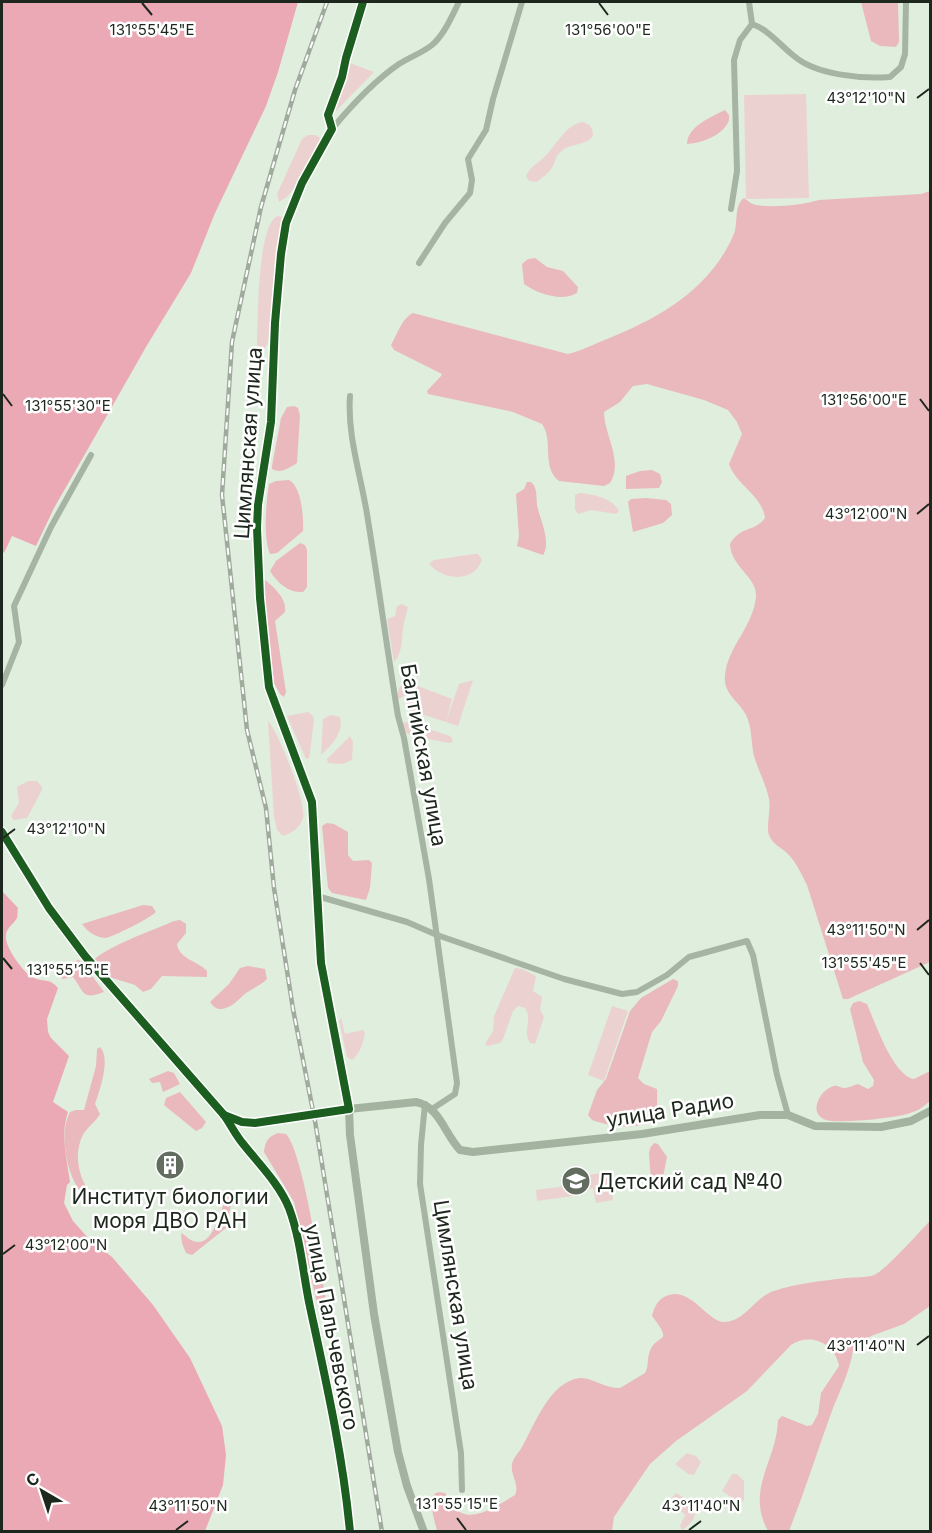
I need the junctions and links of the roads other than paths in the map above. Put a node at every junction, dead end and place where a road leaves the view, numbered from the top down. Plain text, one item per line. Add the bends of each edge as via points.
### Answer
1 (363, 2) edge
2 (459, 2) edge
3 (522, 2) edge
4 (749, 2) edge
5 (906, 2) edge
6 (752, 24) junction
7 (332, 129) junction
8 (731, 209) dead end
9 (419, 263) dead end
10 (350, 396) dead end
11 (91, 455) dead end
12 (2, 685) edge
13 (2, 832) edge
14 (317, 896) junction
15 (437, 935) junction
16 (428, 1107) junction
17 (349, 1109) junction
18 (930, 1111) edge
19 (224, 1115) junction
20 (788, 1115) junction
21 (462, 1490) dead end
22 (350, 1532) edge
23 (424, 1532) edge

1 - 7 street, Цимлянская улица via 328,115
2 - 7 street, Цимлянская улица via 433,45 388,73
3 - 9 street via 486,130 468,159 470,193
4 - 6 street
5 - 6 street via 904,54 901,67 890,76 817,69
6 - 8 street via 740,40 734,60 737,171
7 - 14 street, Цимлянская улица via 302,183 286,223 275,323 271,422 257,528 269,687 312,802
10 - 15 street, Балтийская улица via 351,426
11 - 12 street via 14,606 19,642
13 - 19 street, улица Пальчевского via 49,908 85,956
14 - 15 street via 407,922
14 - 17 street, Цимлянская улица via 321,963
15 - 16 street, Балтийская улица via 457,1088 455,1094
15 - 20 street via 564,979 622,994 637,992 689,957 744,941 749,943
16 - 17 main road via 416,1102
16 - 20 main road, улица Радио via 460,1150 473,1152
16 - 21 street, Цимлянская улица via 420,1145 420,1184 461,1453
17 - 19 street via 255,1123
17 - 23 main road via 374,1314 398,1452
18 - 20 main road, улица Радио via 911,1121 881,1127 815,1126
19 - 22 street, улица Пальчевского via 289,1209 334,1424

